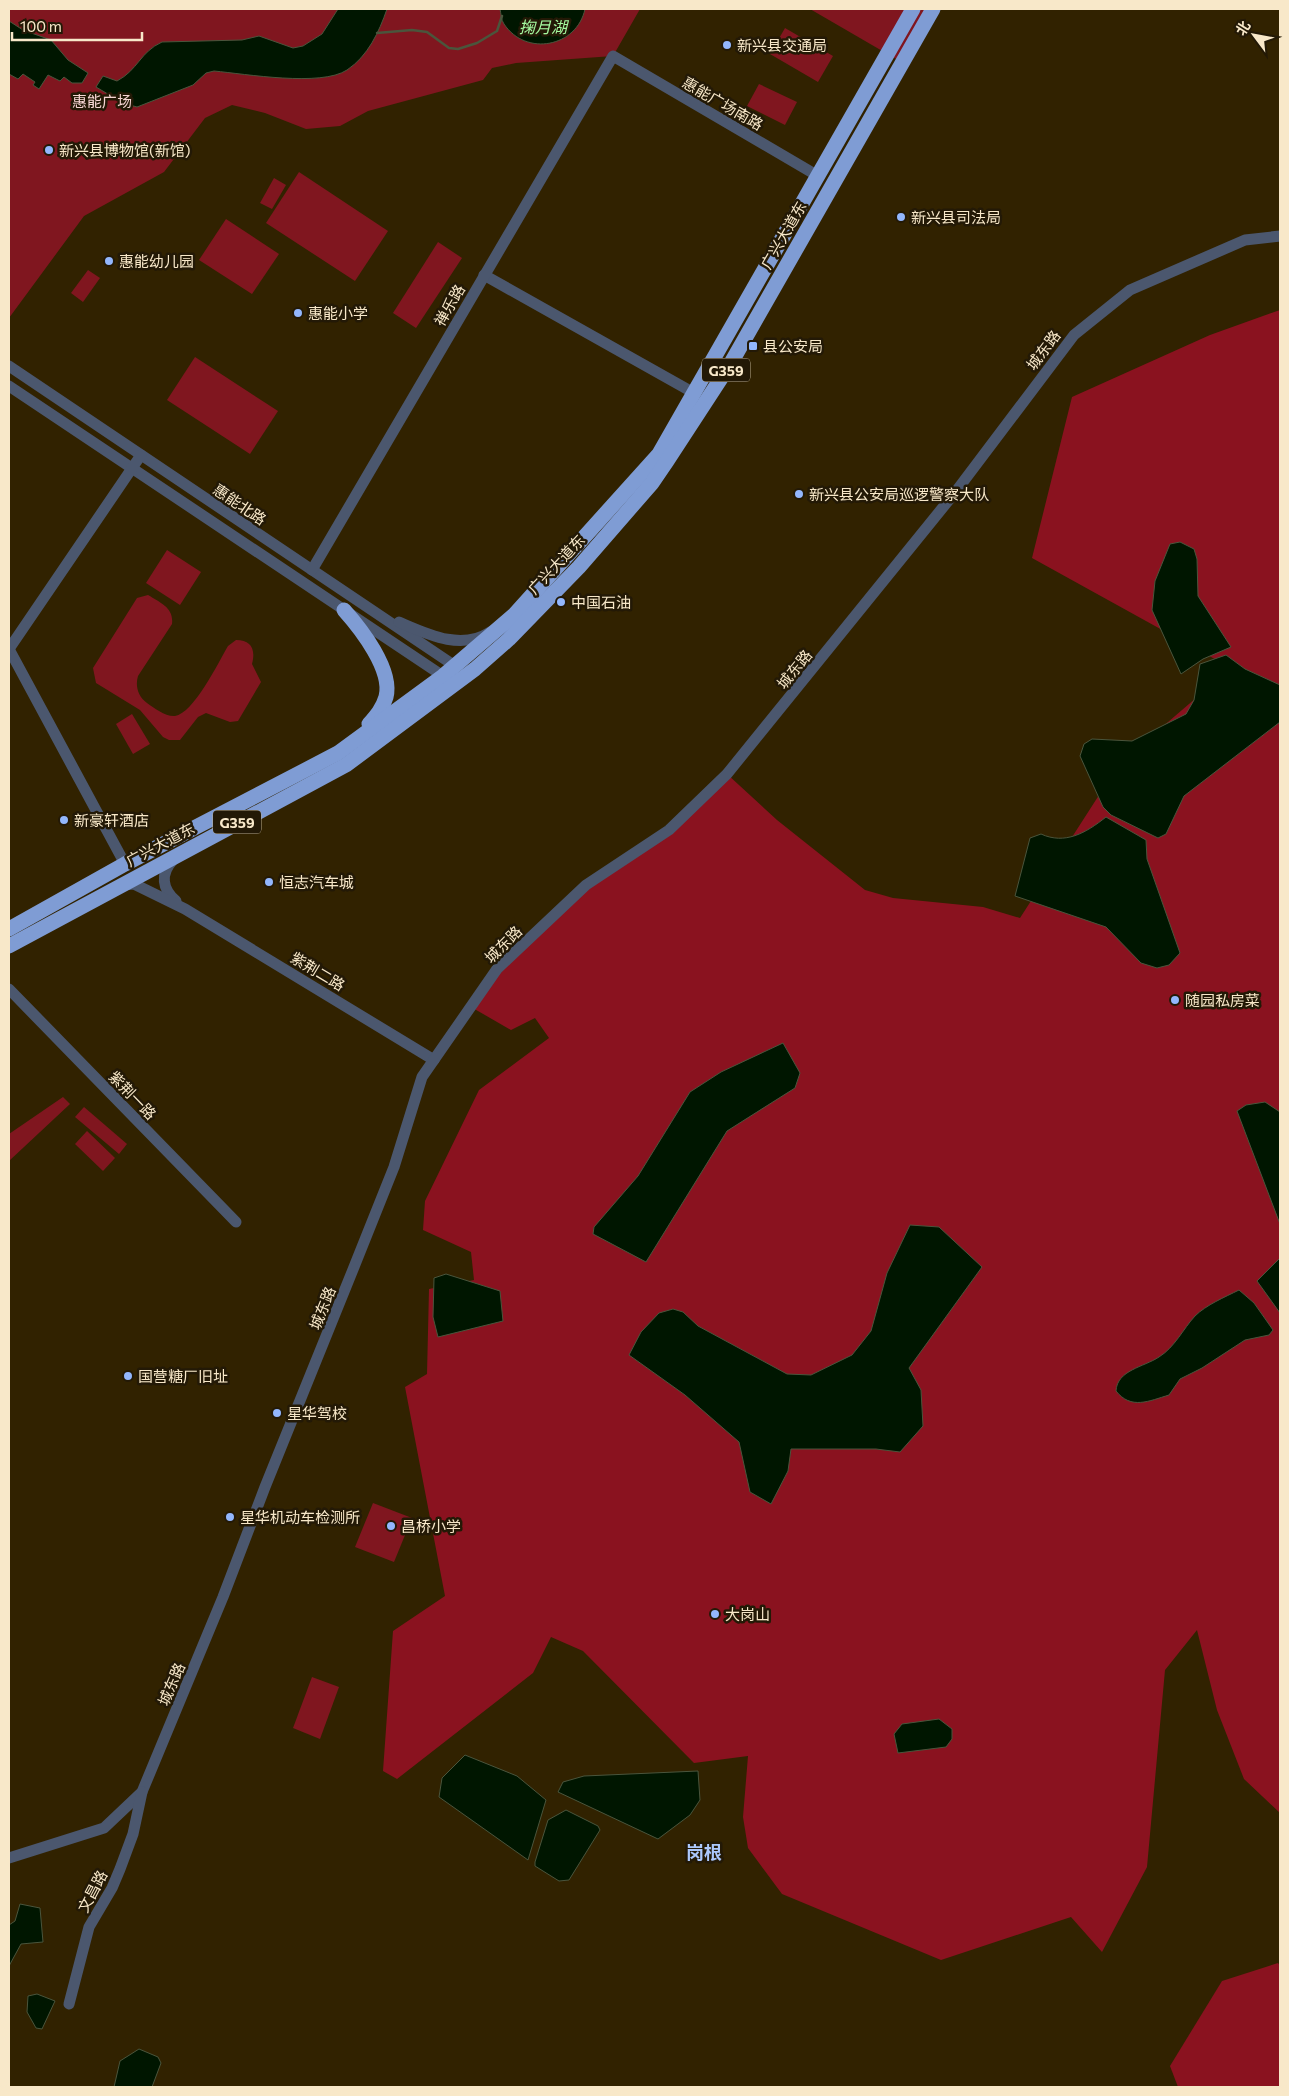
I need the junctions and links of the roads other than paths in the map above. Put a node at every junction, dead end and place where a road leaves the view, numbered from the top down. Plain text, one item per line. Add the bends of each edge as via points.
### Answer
1 (913, 9) edge
2 (933, 9) edge
3 (612, 56) joint
4 (818, 176) junction
5 (1280, 236) edge
6 (484, 275) junction
7 (9, 366) edge
8 (9, 386) edge
9 (694, 393) junction
10 (141, 455) junction
11 (132, 468) junction
12 (312, 570) junction
13 (363, 604) junction
14 (344, 610) junction
15 (514, 615) junction
16 (9, 650) edge
17 (449, 671) junction
18 (361, 734) junction
19 (178, 854) junction
20 (125, 864) junction
21 (119, 885) junction
22 (185, 909) junction
23 (9, 929) edge
24 (9, 946) edge
25 (9, 989) edge
26 (434, 1060) junction
27 (236, 1222) dead end
28 (142, 1792) junction
29 (9, 1858) edge
30 (68, 2004) dead end

1 - 4 highway, 广兴大道东 / G359
2 - 19 highway, 广兴大道东 / G359 via 731,363 652,483 579,567 475,669 346,765
3 - 4 street, 惠能广场南路
3 - 6 street, 禅乐路
4 - 9 highway, 广兴大道东 / G359
5 - 26 street, 城东路 via 1245,240 1130,290 1074,335 957,490 727,774 669,830 586,885 497,969
6 - 9 street
6 - 12 street, 禅乐路
7 - 10 street, 惠能北路
8 - 11 street, 惠能北路
9 - 15 highway, 广兴大道东 / G359 via 660,454
10 - 11 street
10 - 12 street, 惠能北路
11 - 14 street, 惠能北路
11 - 16 street
12 - 13 street, 惠能北路
13 - 15 street via 423,632 452,641 487,634
13 - 17 street, 惠能北路
14 - 17 street, 惠能北路
14 - 18 highway via 364,633 385,680 386,695 380,710
15 - 17 highway, 广兴大道东 / G359
16 - 20 street
17 - 18 highway, 广兴大道东 / G359
18 - 20 highway, 广兴大道东 / G359 via 338,752
19 - 21 highway, 广兴大道东 / G359
19 - 22 street, 紫荆二路 via 167,867 164,884 170,896
20 - 23 highway, 广兴大道东 / G359
21 - 22 street, 紫荆二路 via 134,884
21 - 24 highway, 广兴大道东 / G359
22 - 26 street, 紫荆二路
25 - 27 street, 紫荆一路
26 - 28 street, 城东路 via 422,1078 394,1167
28 - 29 street, 城东路 via 104,1828
28 - 30 street, 文昌路 via 133,1834 120,1869 89,1927

